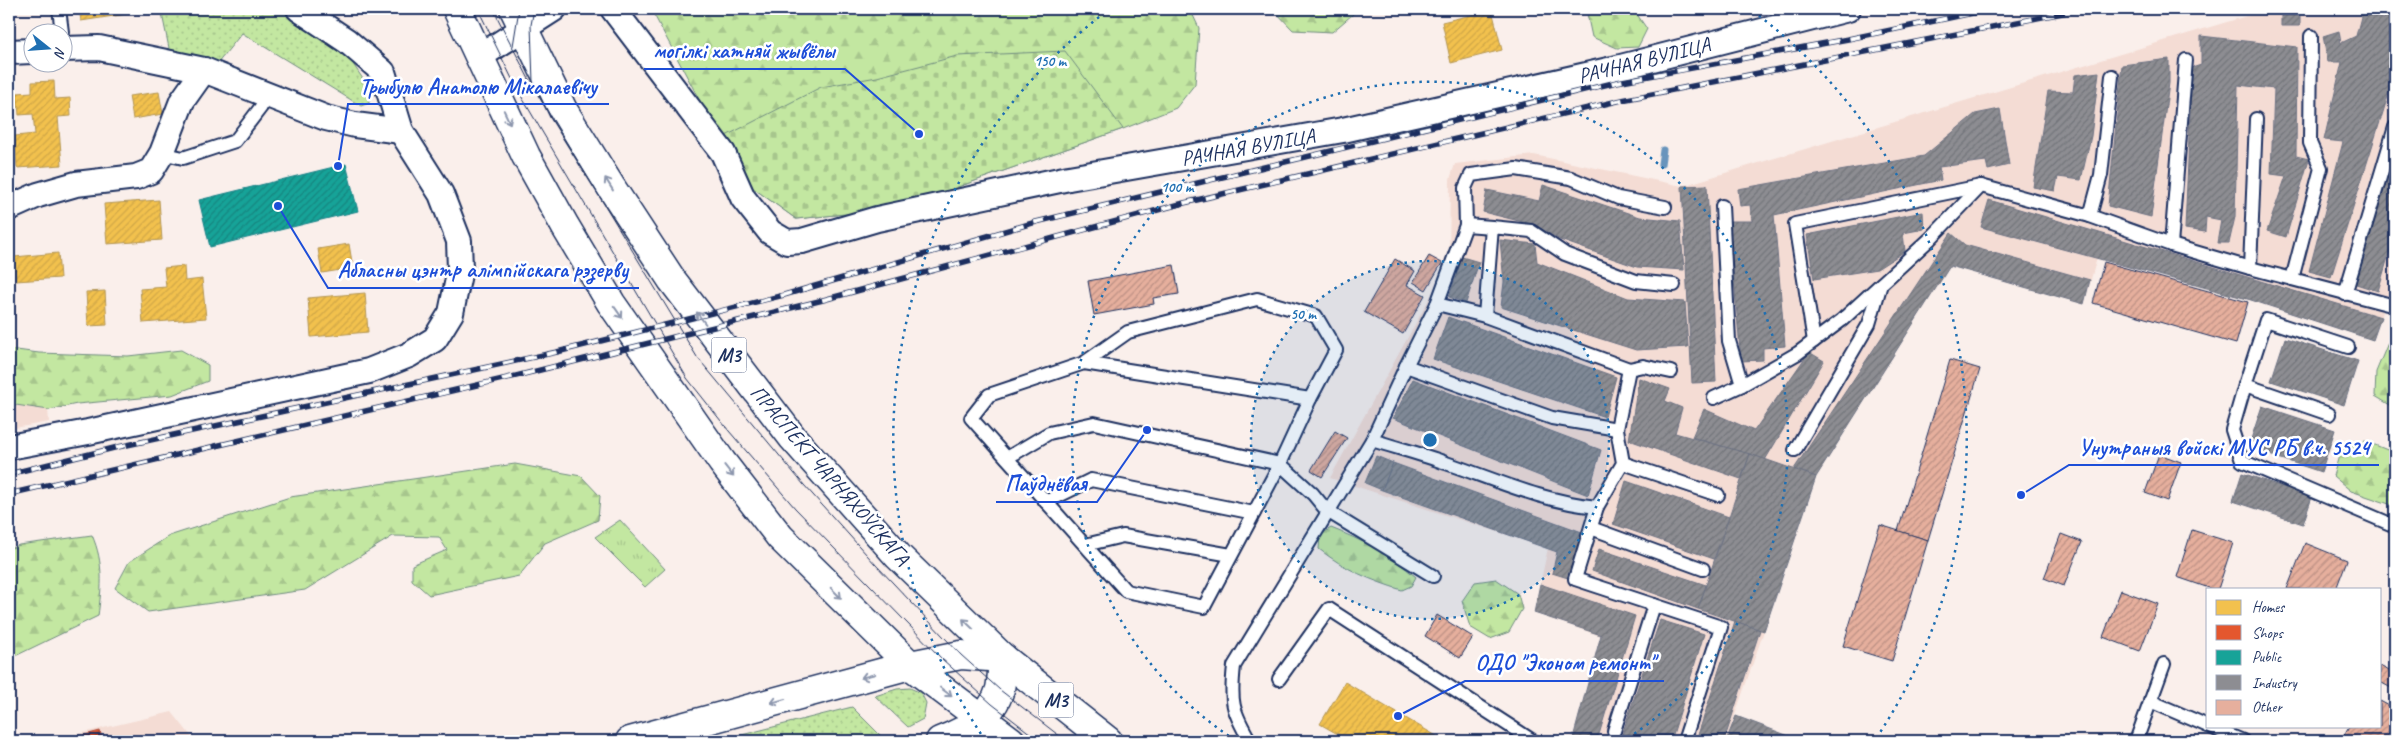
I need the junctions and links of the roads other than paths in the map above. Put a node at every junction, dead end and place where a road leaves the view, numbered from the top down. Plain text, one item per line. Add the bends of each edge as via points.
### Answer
1 (59, 9) edge
2 (299, 9) edge
3 (457, 9) edge
4 (554, 9) edge
5 (613, 9) edge
6 (1848, 9) edge
7 (519, 20) edge
8 (61, 22) edge
9 (2311, 36) dead end
10 (72, 44) edge
11 (22, 51) edge
12 (9, 52) edge
13 (479, 57) junction
14 (2186, 60) dead end
15 (204, 70) junction
16 (2112, 76) dead end
17 (266, 93) junction
18 (2256, 119) dead end
19 (2395, 127) edge
20 (400, 130) junction
21 (162, 153) junction
22 (1981, 186) junction
23 (1722, 206) dead end
24 (1665, 207) dead end
25 (9, 208) edge
26 (2090, 216) junction
27 (1466, 225) junction
28 (1492, 227) junction
29 (2171, 245) junction
30 (2250, 268) junction
31 (2292, 279) junction
32 (1882, 282) junction
33 (1674, 285) dead end
34 (2345, 294) junction
35 (1437, 304) junction
36 (2395, 306) edge
37 (1485, 316) junction
38 (1814, 341) junction
39 (2348, 347) dead end
40 (1084, 363) junction
41 (1406, 366) junction
42 (1629, 369) junction
43 (1671, 372) dead end
44 (1742, 385) junction
45 (2245, 386) junction
46 (1714, 398) dead end
47 (1310, 399) junction
48 (2329, 414) dead end
49 (1617, 429) junction
50 (1372, 440) junction
51 (9, 447) edge
52 (1795, 450) dead end
53 (1007, 458) junction
54 (1623, 463) junction
55 (1280, 464) junction
56 (1718, 495) dead end
57 (1046, 502) junction
58 (1597, 507) junction
59 (1327, 511) junction
60 (1254, 513) junction
61 (2395, 526) edge
62 (1591, 528) junction
63 (1085, 545) junction
64 (1232, 555) junction
65 (1703, 569) dead end
66 (1433, 576) dead end
67 (1654, 605) junction
68 (1003, 658) junction
69 (2164, 664) dead end
70 (910, 665) junction
71 (1279, 679) dead end
72 (2150, 701) junction
73 (982, 719) junction
74 (2206, 725) edge
75 (2213, 728) edge
76 (1614, 731) dead end
77 (630, 741) edge
78 (940, 741) edge
79 (1011, 741) edge
80 (1108, 741) edge
81 (1250, 741) edge
82 (1533, 741) edge
83 (1684, 741) edge
84 (2136, 741) edge
85 (2243, 741) edge

1 - 8 lane
2 - 20 street via 348,41 382,72
3 - 13 main road
4 - 7 street
5 - 6 street, РАЧНАЯ ВУЛІЦА via 723,152 743,198 770,232 787,242 802,241 877,219 1069,178 1352,128 1613,69
7 - 13 street
68 -> 7 main road, ПРАСПЕКТ ЧАРНЯХОЎСКАГА / М3 via 898,556 793,438 721,346 672,280 563,110
9 - 31 lane via 2310,142 2322,168
10 - 15 street
11 - 12 street
13 -> 70 main road via 526,156 611,303 722,462 780,537
14 - 29 lane
15 - 17 street
15 - 21 street via 182,101
16 - 26 lane via 2101,174
17 - 20 street via 326,118
17 - 21 lane via 261,107 235,141 184,158
18 - 30 lane
19 - 34 lane
20 - 51 street via 441,194 459,241 460,269 450,313 435,340 409,355 369,371
21 - 25 street via 152,171 136,177 76,184
22 - 26 lane
22 - 32 lane via 1930,239
22 - 38 lane via 1795,224
23 - 44 lane via 1729,341
24 - 27 lane via 1618,198 1571,178 1516,168 1470,175 1465,188
26 - 29 lane
27 - 28 lane
27 - 35 lane
28 - 33 lane via 1531,230 1565,254 1627,278
28 - 37 lane
29 - 30 lane
30 - 31 lane
31 - 34 lane
32 - 38 lane
32 - 52 lane via 1869,324
34 - 36 lane
35 - 37 lane
35 - 41 lane
37 - 42 lane
38 - 44 lane
39 - 45 lane via 2266,320
40 - 47 lane
40 - 47 lane via 1128,332 1256,299 1316,316 1336,350
40 - 53 lane via 989,395 971,418
41 - 49 lane via 1552,418
41 - 50 lane
42 - 43 lane via 1643,366
42 - 49 lane
44 - 46 lane
45 - 48 lane
45 - 61 lane via 2232,430 2242,461
47 - 55 lane
49 - 54 lane
50 - 58 lane via 1445,462 1530,494
50 - 59 lane
53 - 55 lane via 1049,433 1094,423
53 - 57 lane
54 - 56 lane
54 - 58 lane
55 - 59 lane
55 - 60 lane
57 - 60 lane via 1091,480
57 - 63 lane
58 - 62 lane
59 - 66 lane
59 - 81 lane via 1234,666 1230,695 1235,716
60 - 64 lane
62 - 65 lane
62 - 67 lane via 1575,580
63 - 64 lane via 1123,536
63 - 64 lane via 1126,591 1204,606
67 - 76 lane
67 - 83 lane via 1721,627
68 - 70 main road via 962,655
68 - 73 main road via 1000,690
68 - 80 main road, ПРАСПЕКТ ЧАРНЯХОЎСКАГА / М3
69 - 72 lane
70 -> 73 main road
70 -> 77 main road
71 - 82 lane via 1329,609
72 - 74 lane
72 - 84 lane
73 - 78 main road
73 - 79 main road
75 - 85 lane

